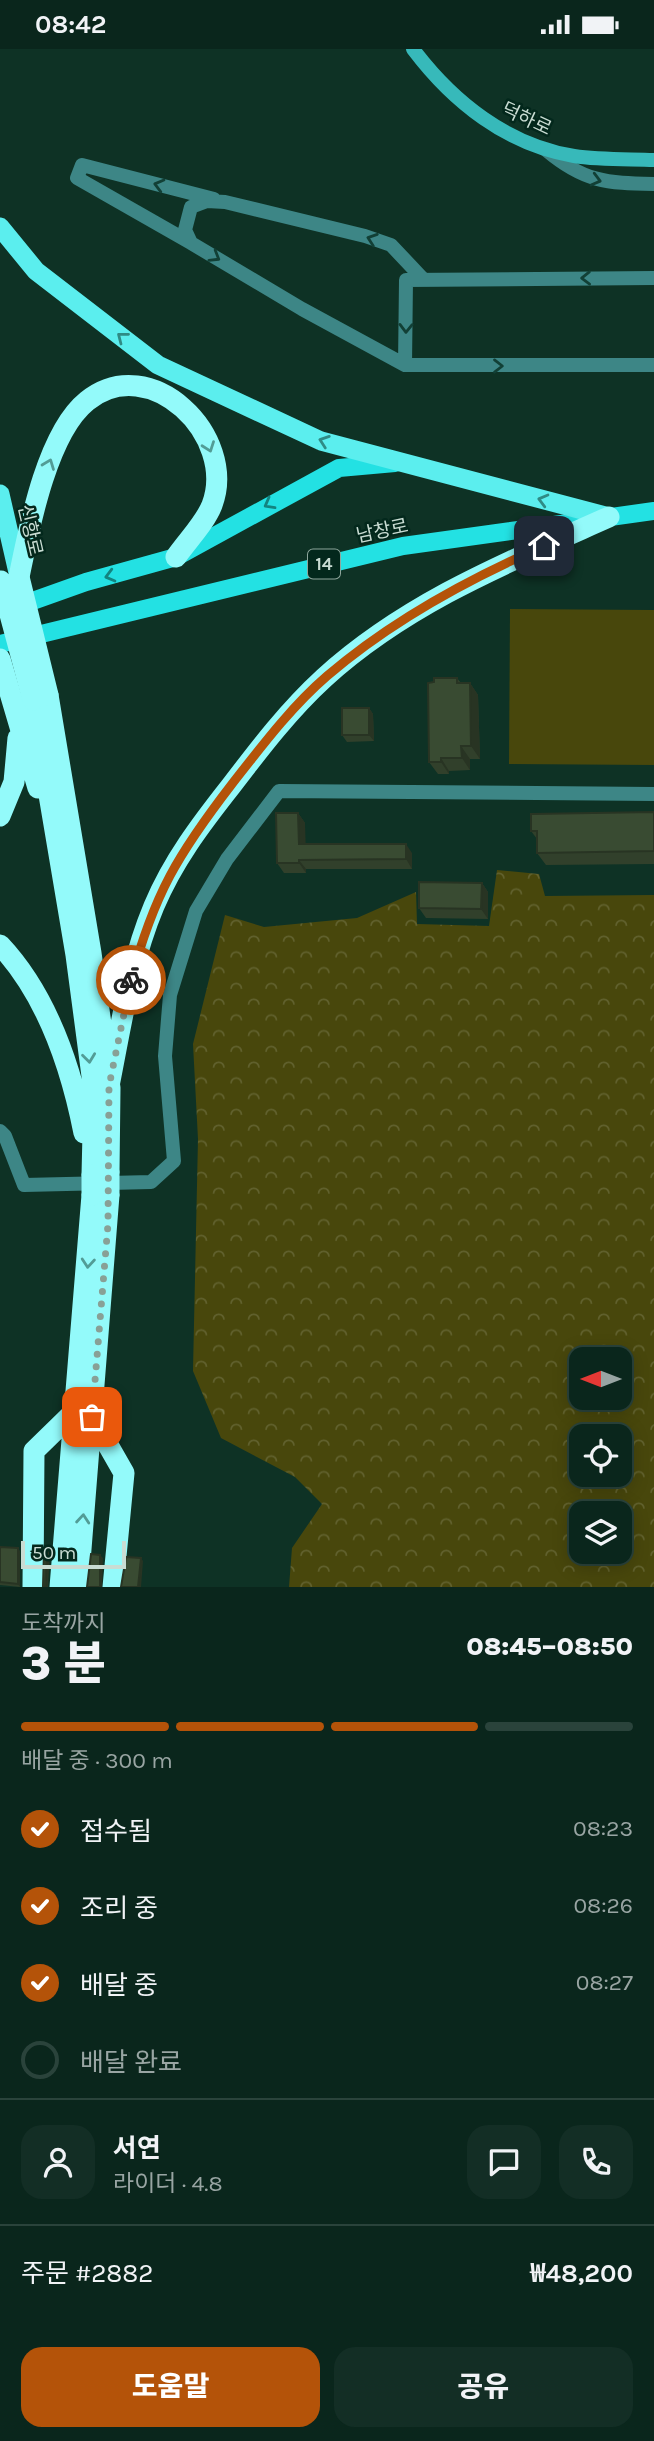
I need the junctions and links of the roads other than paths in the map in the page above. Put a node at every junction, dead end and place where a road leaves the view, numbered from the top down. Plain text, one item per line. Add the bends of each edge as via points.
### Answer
1 (413, 49) edge
2 (546, 150) junction
3 (654, 160) edge
4 (654, 184) edge
5 (225, 202) junction
6 (0, 227) edge
7 (191, 243) junction
8 (654, 278) edge
9 (424, 280) junction
10 (405, 365) junction
11 (654, 365) edge
12 (402, 462) junction
13 (0, 493) edge
14 (654, 511) edge
15 (609, 517) junction
16 (176, 558) junction
17 (7, 578) edge
18 (0, 613) edge
19 (0, 644) edge
20 (0, 659) edge
21 (41, 698) junction
22 (19, 729) junction
23 (654, 794) edge
24 (0, 816) edge
25 (60, 856) junction
26 (0, 945) edge
27 (109, 1086) junction
28 (0, 1131) edge
29 (99, 1182) junction
30 (84, 1414) junction
31 (33, 1587) edge
32 (60, 1587) edge
33 (78, 1587) edge
34 (113, 1587) edge

1 - 2 main road, 덕하로 via 439,83 460,101 510,135
2 - 3 main road, 덕하로
2 -> 4 street via 583,176 603,183
5 - 7 street via 207,201 191,207 184,230
5 -> 7 street via 82,165 77,178
9 -> 5 street via 391,245
12 -> 6 highway via 321,441 158,365 36,271
7 -> 10 street
8 -> 9 street
9 -> 10 street via 406,280
10 -> 11 street
15 -> 12 highway
12 -> 16 main road via 339,468
13 - 17 highway, 신항로
14 - 15 main road, 남창로 / 14
15 - 19 main road, 남창로 / 14 via 403,545
15 - 27 highway via 469,579 428,604 326,677 281,724 188,841 166,880 140,948
17 -> 16 highway via 48,462 68,424 87,400 118,387 150,388 185,407 204,433 216,466 212,505
16 -> 18 main road via 86,582
17 - 21 highway, bridge
20 - 22 highway
21 - 25 highway
21 - 27 highway via 89,939
22 - 24 highway via 14,782
22 - 25 highway
23 - 28 street via 279,791 227,859 196,911 170,995 165,1056 174,1161 151,1182 24,1185
25 -> 29 highway via 93,1091
26 - 29 highway via 28,983 57,1039
27 - 29 highway
29 - 30 highway
30 - 31 highway via 34,1451
30 - 32 highway
33 -> 30 highway
30 - 34 highway via 124,1473

